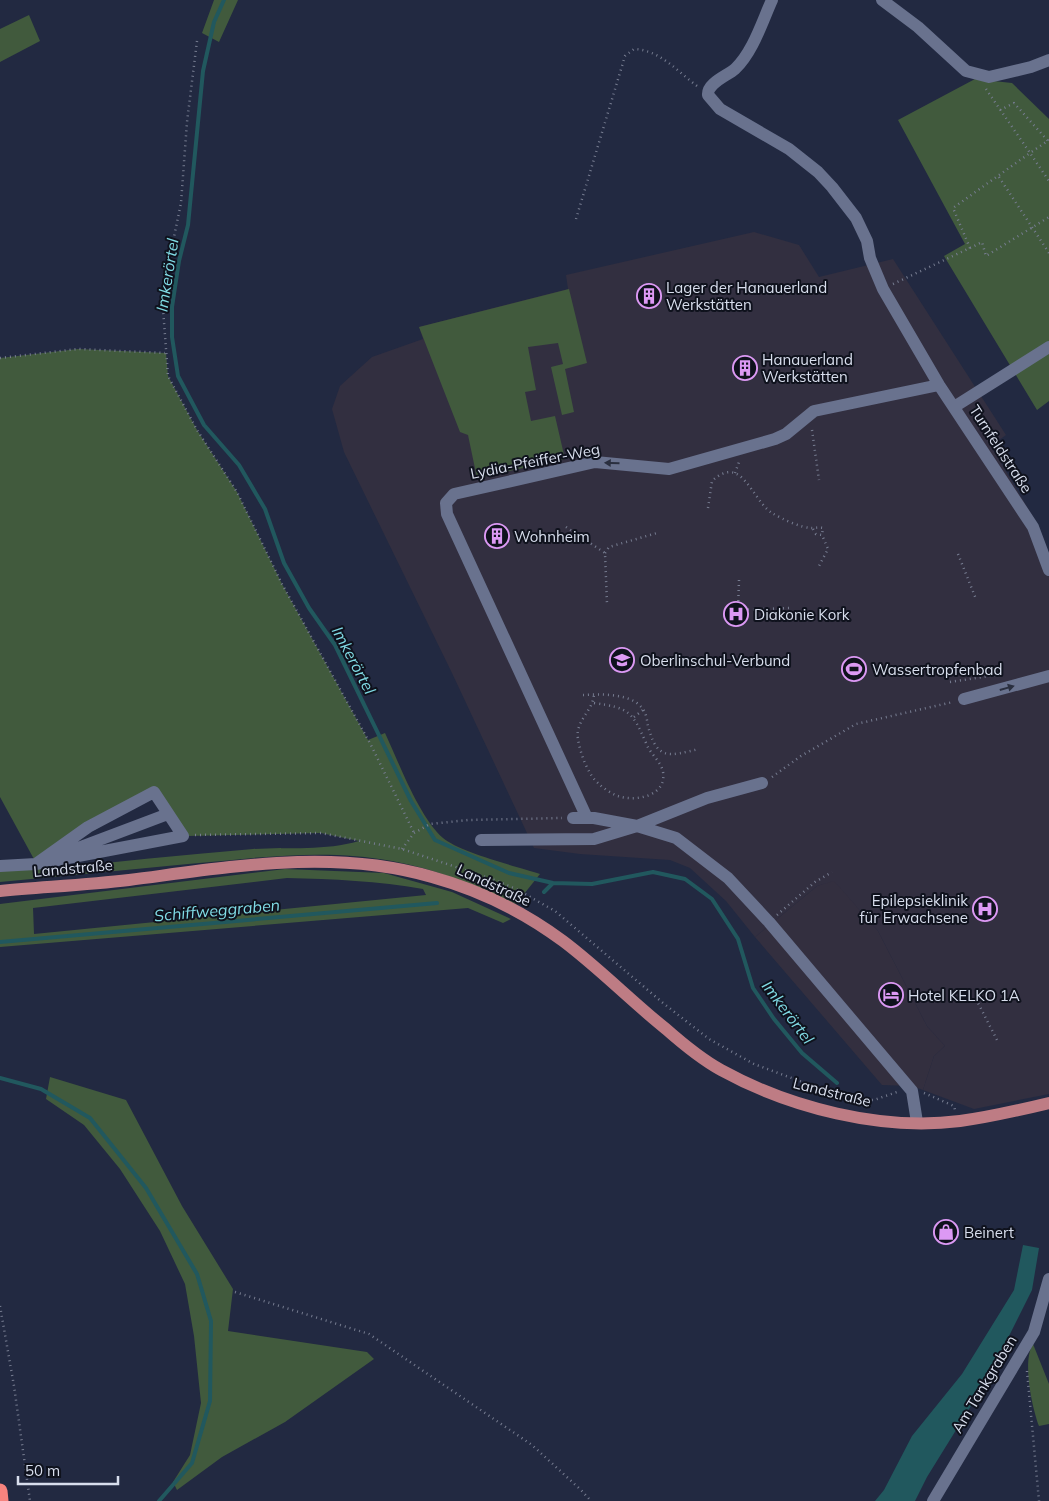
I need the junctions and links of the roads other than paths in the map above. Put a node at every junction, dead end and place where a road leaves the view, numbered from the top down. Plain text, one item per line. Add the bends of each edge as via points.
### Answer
1 (772, 0) edge
2 (882, 0) edge
3 (1049, 60) edge
4 (1049, 347) edge
5 (939, 385) junction
6 (954, 407) junction
7 (1049, 570) edge
8 (1049, 676) edge
9 (964, 699) road end
10 (762, 783) road end
11 (168, 814) junction
12 (573, 818) road end
13 (587, 818) junction
14 (637, 826) junction
15 (481, 840) dead end
16 (36, 864) junction
17 (0, 866) edge
18 (0, 891) edge
19 (1049, 1103) edge
20 (916, 1122) junction
21 (1049, 1279) edge
22 (0, 1491) edge
23 (1, 1501) edge
24 (933, 1501) edge

1 - 5 street, Turnfeldstraße via 742,60 708,91 711,101 720,110 789,149 832,187 856,218 880,284
2 - 3 street via 918,27 966,71 989,77
4 - 6 street
5 - 6 street, Turnfeldstraße
5 -> 13 street, Lydia-Pfeiffer-Weg via 814,411 786,434 692,463 660,470 617,462 595,462 451,496 446,503 447,514
6 - 7 street, Turnfeldstraße via 1032,527
9 -> 8 street
10 - 14 street via 683,806
11 - 16 street
11 - 16 street via 154,792 88,827
11 - 16 street via 183,836
12 - 13 street
13 - 14 street
14 - 15 street via 594,839
14 - 20 street via 676,838 728,878 915,1091
16 - 17 street
18 - 20 main road, Landstraße via 100,883 285,861 358,863 430,876 480,894 539,925 564,942 666,1030 722,1070 795,1101 866,1118
19 - 20 main road, Landstraße via 960,1121
21 - 24 street, Am Tankgraben via 1034,1332
22 - 23 highway

